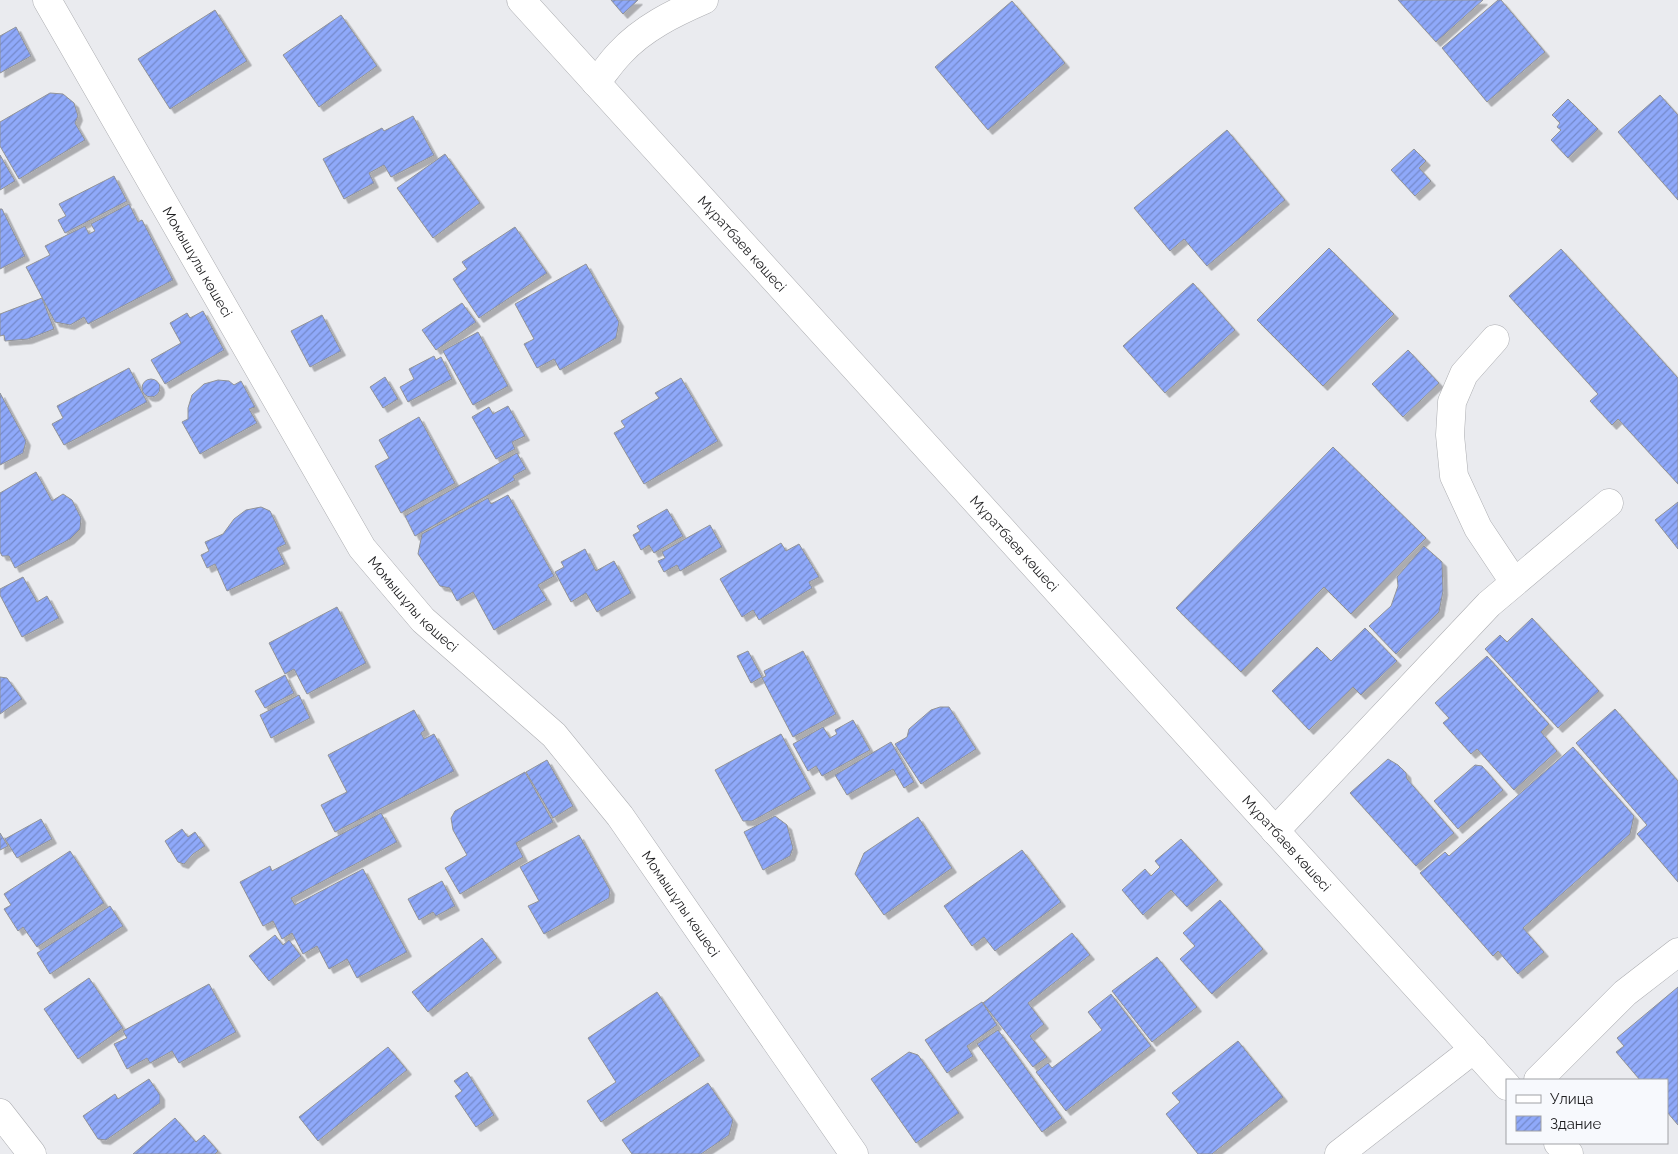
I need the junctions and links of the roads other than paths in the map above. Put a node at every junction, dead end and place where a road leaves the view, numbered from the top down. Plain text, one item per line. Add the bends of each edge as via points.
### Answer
1 (47, 0) edge
2 (520, 0) edge
3 (704, 0) edge
4 (596, 83) junction
5 (1496, 339) dead end
6 (1609, 503) dead end
7 (1514, 582) junction
8 (1275, 831) junction
9 (1678, 952) edge
10 (1474, 1049) junction
11 (1539, 1079) edge
12 (1506, 1085) edge
13 (0, 1112) edge
14 (1559, 1144) edge
15 (32, 1154) edge
16 (854, 1154) edge
17 (1339, 1154) edge
18 (1569, 1154) edge

1 - 16 street, Момышұлы көшесі via 362,548 423,620 554,735 620,816
2 - 4 street, Мұратбаев көшесі
3 - 4 street via 672,14 644,32 620,52
4 - 8 street, Мұратбаев көшесі
5 - 7 street via 1464,374 1452,402 1450,435 1454,476 1478,528
6 - 7 street
7 - 8 street via 1489,604
8 - 10 street, Мұратбаев көшесі
9 - 11 street via 1624,993
10 - 12 street, Мұратбаев көшесі
10 - 17 street
13 - 15 street
14 - 18 street

